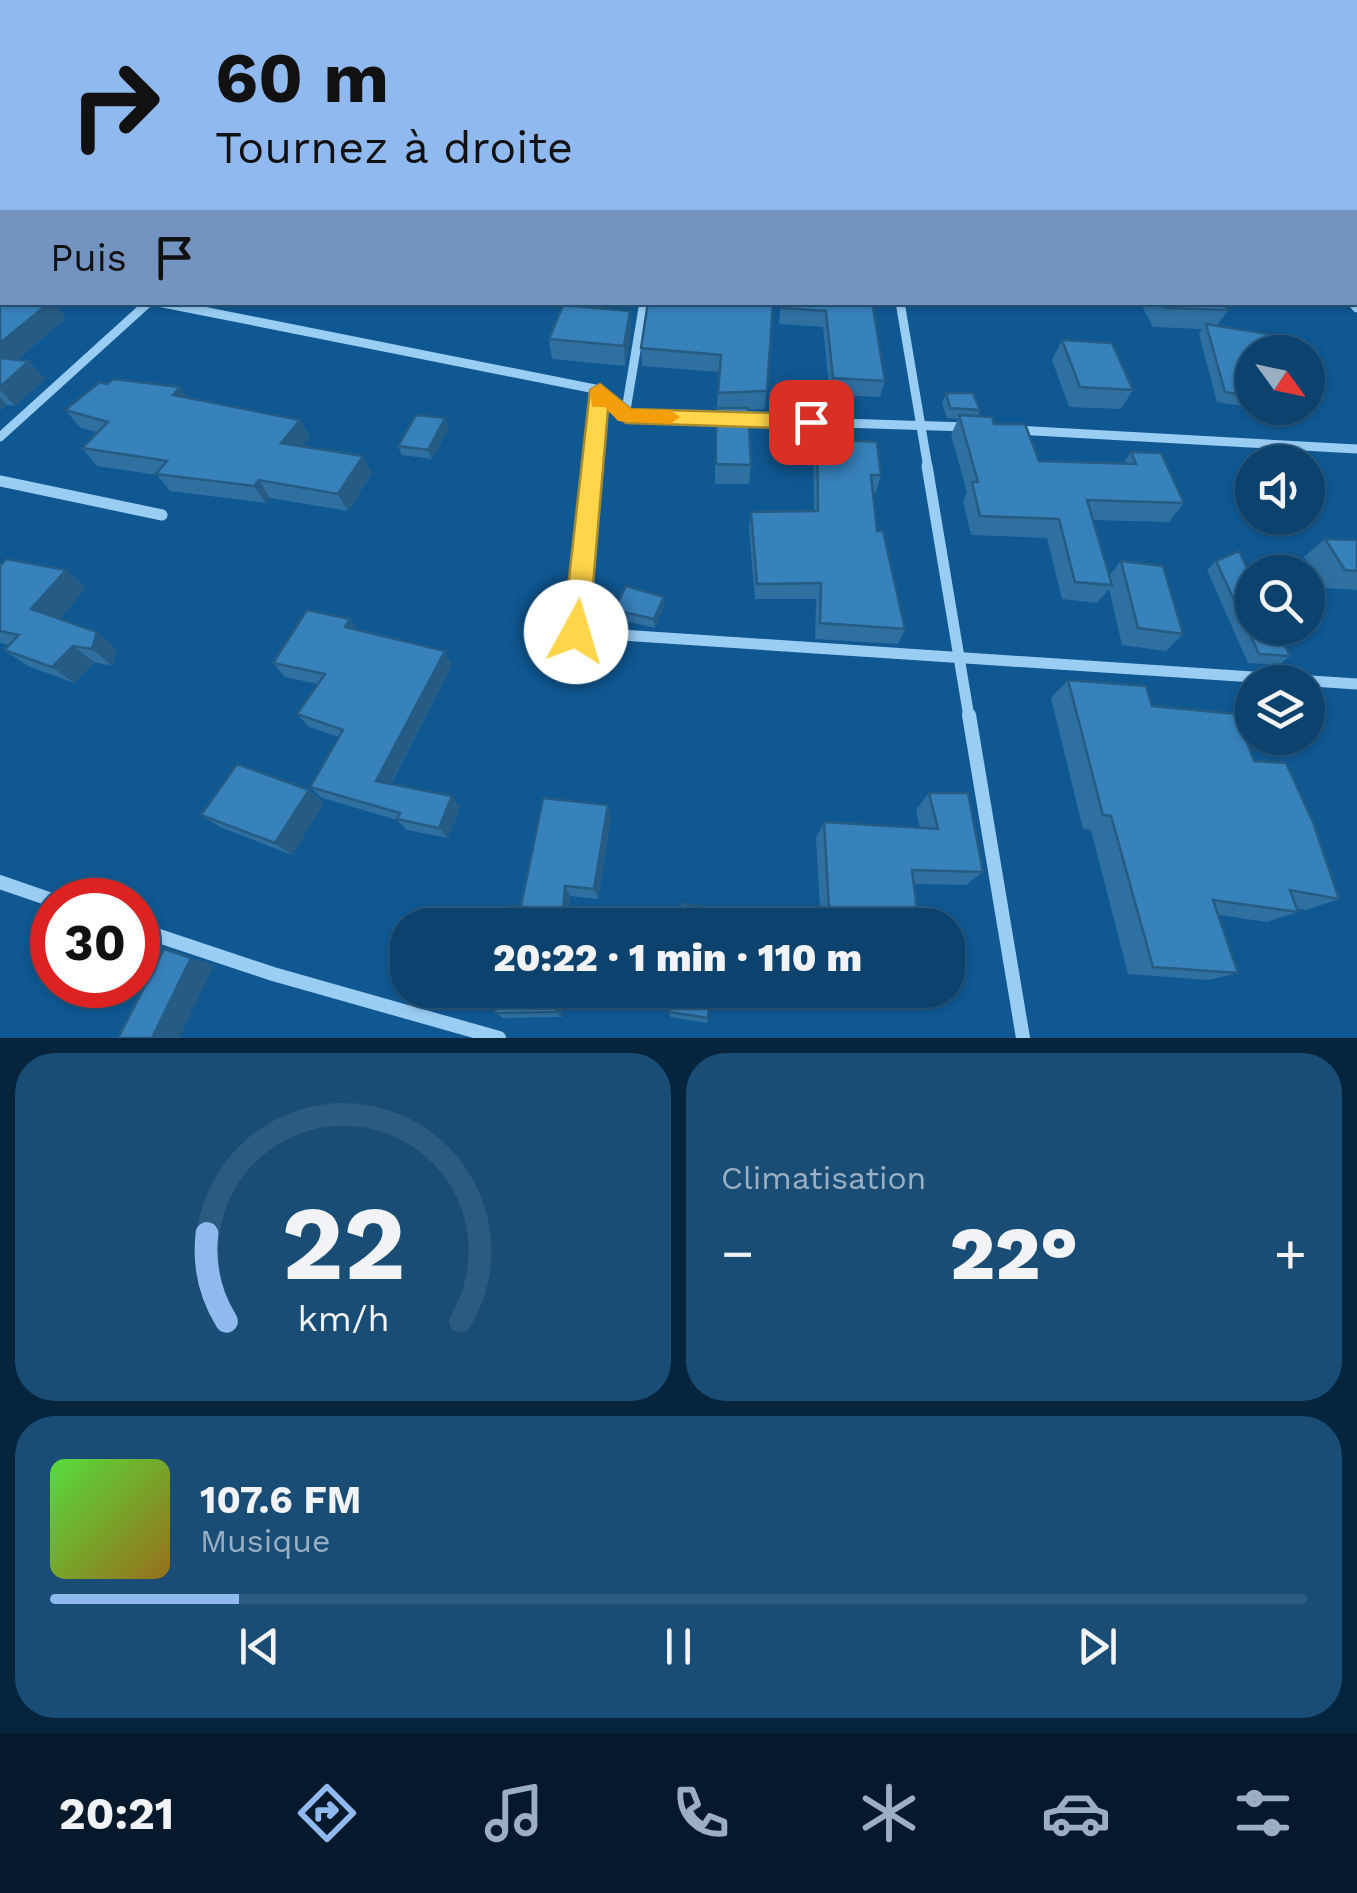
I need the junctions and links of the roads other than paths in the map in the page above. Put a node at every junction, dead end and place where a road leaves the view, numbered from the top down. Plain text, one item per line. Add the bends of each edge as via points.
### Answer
1 (146, 305) edge
2 (173, 305) edge
3 (644, 305) edge
4 (901, 305) edge
5 (600, 390) junction
6 (626, 416) junction
7 (922, 425) junction
8 (982, 428) edge
9 (1001, 429) edge
10 (0, 436) edge
11 (1357, 449) edge
12 (0, 481) edge
13 (162, 515) dead end
14 (962, 660) junction
15 (1357, 684) edge
16 (0, 882) edge
17 (30, 892) edge
18 (160, 935) edge
19 (500, 1038) edge
20 (1023, 1038) edge

1 - 10 street
2 - 5 street
3 - 6 street
4 - 7 street
5 - 6 street
5 - 14 street via 576,632
6 - 7 street
7 - 8 street
7 - 14 street
9 - 11 street
12 - 13 street
14 - 15 street
14 - 20 street
16 - 17 street
18 - 19 street

